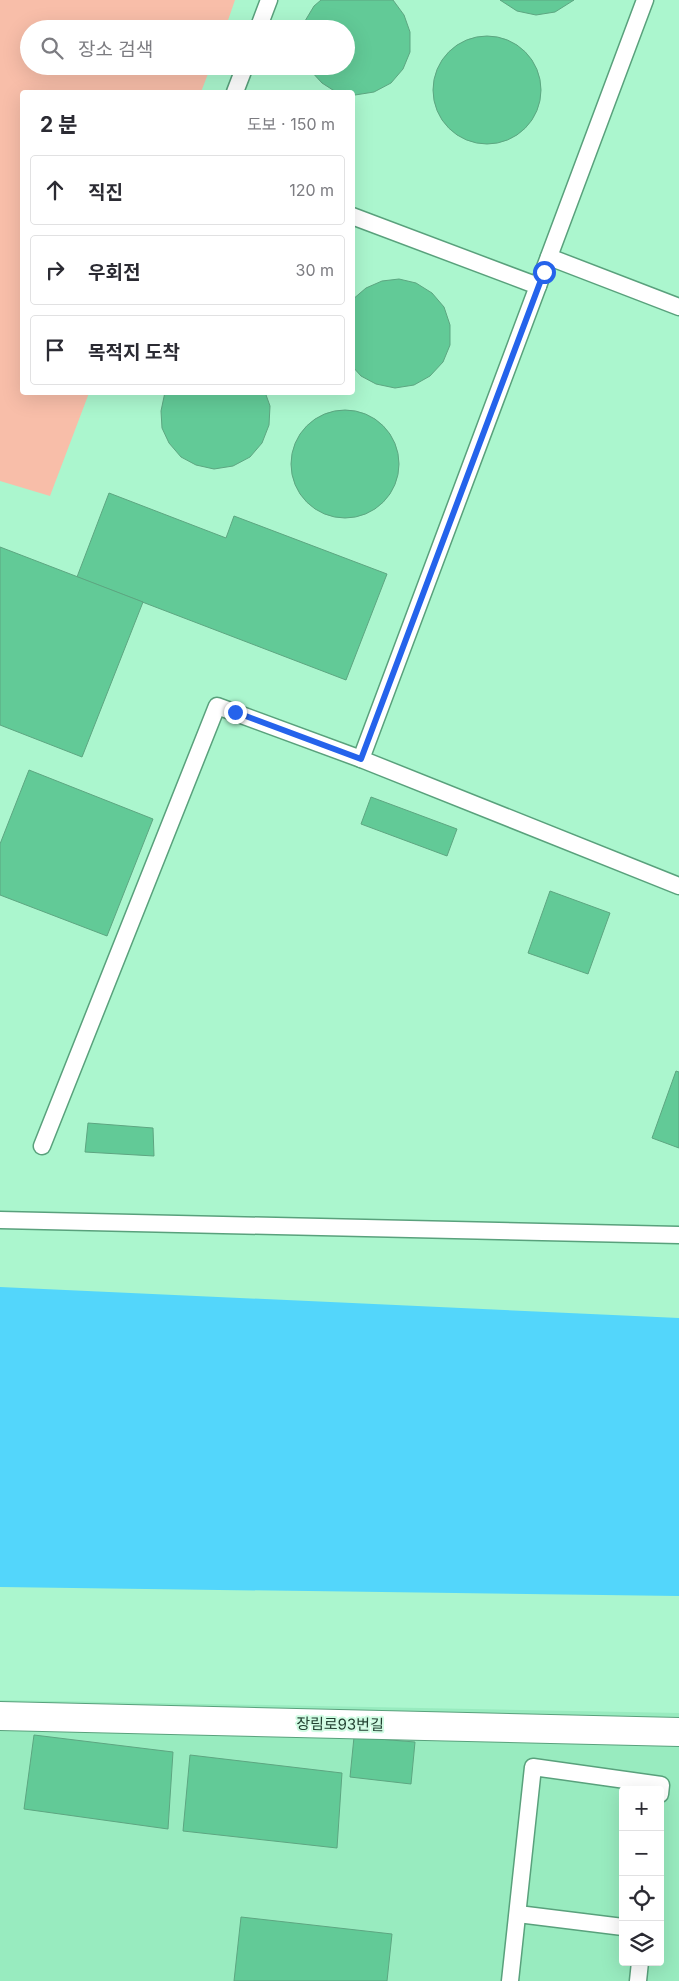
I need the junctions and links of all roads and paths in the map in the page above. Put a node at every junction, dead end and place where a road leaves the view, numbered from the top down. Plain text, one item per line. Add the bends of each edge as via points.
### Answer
1 (269, 0) edge
2 (645, 0) edge
3 (261, 20) edge
4 (241, 75) edge
5 (236, 90) edge
6 (355, 217) edge
7 (549, 257) junction
8 (538, 286) junction
9 (679, 306) edge
10 (361, 759) junction
11 (679, 886) edge
12 (42, 1146) dead end
13 (0, 1220) edge
14 (679, 1235) edge
15 (0, 1716) edge
16 (679, 1732) edge
17 (661, 1786) edge
18 (518, 1914) junction
19 (619, 1927) edge
20 (640, 1966) edge
21 (510, 1981) edge
22 (638, 1981) edge

1 - 3 lane
2 - 7 lane
4 - 5 lane
6 - 8 lane
7 - 8 lane
7 - 9 lane
8 - 10 lane
10 - 11 lane
10 - 12 lane via 217,706
13 - 14 lane
15 - 16 street, 장림로93번길
17 - 18 lane via 533,1768
18 - 19 lane
18 - 21 lane
20 - 22 lane

